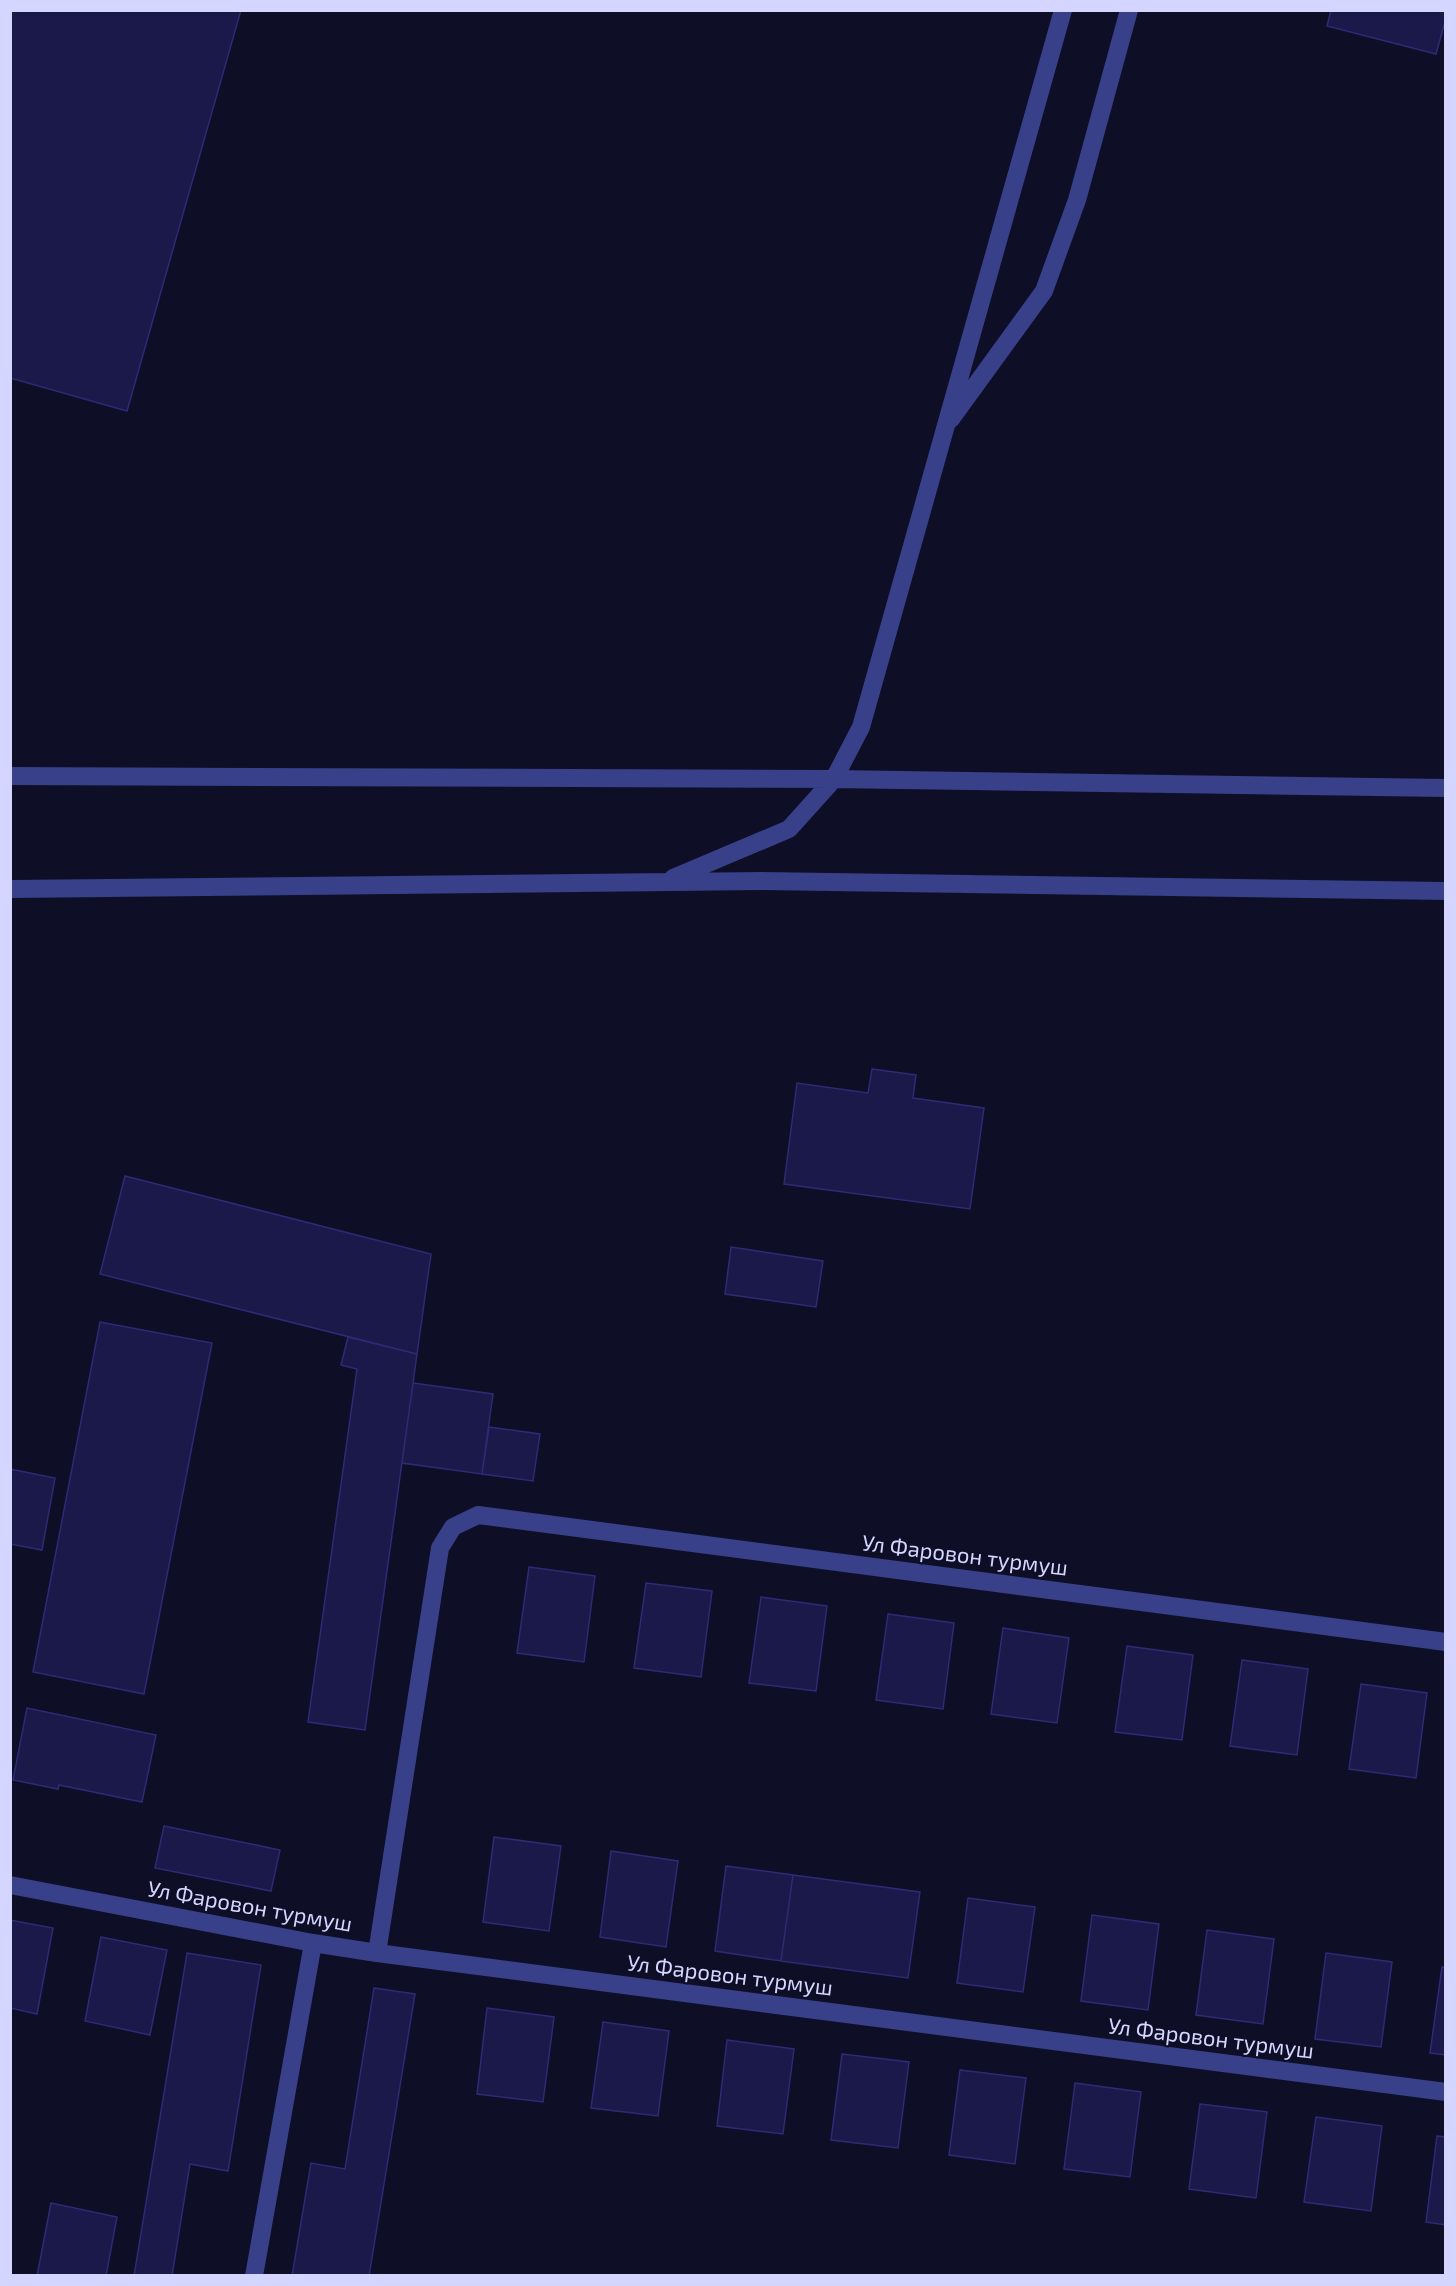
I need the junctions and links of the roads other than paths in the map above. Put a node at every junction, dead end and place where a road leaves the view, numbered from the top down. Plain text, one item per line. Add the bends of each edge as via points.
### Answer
1 (1063, 10) edge
2 (1129, 10) edge
3 (945, 428) junction
4 (10, 776) edge
5 (834, 779) junction
6 (1446, 788) edge
7 (663, 882) junction
8 (10, 889) edge
9 (1446, 891) edge
10 (1446, 1642) edge
11 (10, 1885) edge
12 (313, 1943) junction
13 (377, 1953) junction
14 (1446, 2092) edge
15 (254, 2276) edge

1 - 3 street
2 - 3 street via 1077,200 1044,291
3 - 5 street via 861,727
4 - 5 street
5 - 6 street
5 - 7 street via 789,830
7 - 8 street
7 - 9 street
10 - 13 street, Ул Фаровон турмуш via 478,1515 453,1527 440,1548
11 - 12 street, Ул Фаровон турмуш
12 - 13 street, Ул Фаровон турмуш
12 - 15 street
13 - 14 street, Ул Фаровон турмуш

